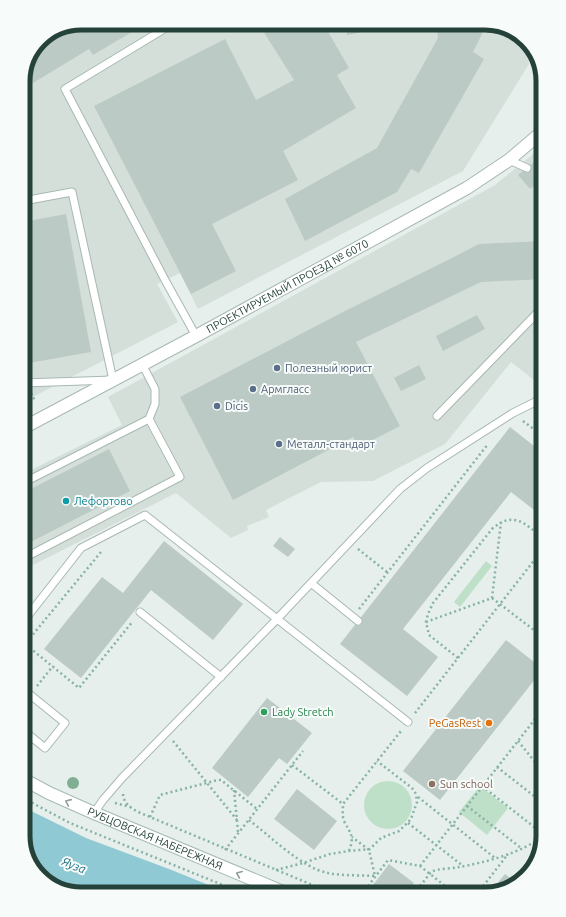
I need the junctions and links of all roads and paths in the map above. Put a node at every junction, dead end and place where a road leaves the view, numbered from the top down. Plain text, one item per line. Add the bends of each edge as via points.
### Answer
1 (162, 30) edge
2 (536, 138) edge
3 (509, 160) junction
4 (527, 168) dead end
5 (30, 200) edge
6 (536, 314) edge
7 (196, 336) junction
8 (142, 364) junction
9 (113, 380) junction
10 (30, 383) edge
11 (536, 402) edge
12 (513, 413) junction
13 (437, 416) dead end
14 (149, 419) junction
15 (30, 424) edge
16 (536, 431) edge
17 (488, 443) dead end
18 (30, 479) edge
19 (501, 522) junction
20 (536, 533) edge
21 (349, 542) junction
22 (102, 550) dead end
23 (30, 555) edge
24 (536, 558) edge
25 (387, 572) junction
26 (311, 583) junction
27 (492, 598) junction
28 (500, 604) junction
29 (140, 612) joint
30 (30, 613) edge
31 (356, 618) joint
32 (277, 619) junction
33 (426, 622) junction
34 (536, 632) edge
35 (30, 638) edge
36 (30, 648) edge
37 (458, 658) junction
38 (53, 666) junction
39 (221, 677) junction
40 (30, 695) joint
41 (536, 718) edge
42 (408, 722) junction
43 (166, 733) junction
44 (30, 736) edge
45 (518, 741) junction
46 (303, 751) dead end
47 (377, 761) junction
48 (536, 764) edge
49 (292, 765) junction
50 (497, 767) junction
51 (30, 783) edge
52 (206, 783) junction
53 (482, 786) junction
54 (123, 790) dead end
55 (234, 790) junction
56 (417, 796) junction
57 (536, 798) edge
58 (30, 802) edge
59 (343, 804) junction
60 (467, 806) junction
61 (258, 809) junction
62 (94, 813) junction
63 (150, 817) junction
64 (237, 820) junction
65 (249, 820) junction
66 (408, 823) junction
67 (453, 824) junction
68 (536, 828) edge
69 (238, 832) junction
70 (352, 836) junction
71 (536, 841) edge
72 (436, 845) junction
73 (522, 848) junction
74 (226, 849) junction
75 (369, 850) junction
76 (349, 851) junction
77 (509, 854) junction
78 (496, 858) junction
79 (214, 863) junction
80 (303, 863) junction
81 (420, 866) junction
82 (463, 866) junction
83 (275, 870) junction
84 (429, 874) junction
85 (375, 876) junction
86 (228, 887) edge
87 (271, 887) edge
88 (317, 887) edge
89 (367, 887) edge
90 (419, 887) edge
91 (446, 887) edge
92 (483, 887) edge

1 - 7 lane via 65,89
2 - 3 street, ПРОЕКТИРУЕМЫЙ ПРОЕЗД № 6070
3 - 4 lane
3 - 7 street, ПРОЕКТИРУЕМЫЙ ПРОЕЗД № 6070 via 467,188
5 - 9 lane via 72,192
6 - 13 lane
7 - 8 street, ПРОЕКТИРУЕМЫЙ ПРОЕЗД № 6070
8 - 9 street, ПРОЕКТИРУЕМЫЙ ПРОЕЗД № 6070
8 - 14 lane via 155,389 156,404
9 - 10 lane
9 - 15 street, ПРОЕКТИРУЕМЫЙ ПРОЕЗД № 6070
11 - 12 lane
12 - 16 path
12 - 21 lane via 411,480
14 - 18 lane
14 - 23 lane via 180,478
17 - 25 path
19 - 20 path via 519,520
19 - 27 path
19 - 33 path via 492,529 433,603
21 - 25 path
21 - 26 lane
22 - 35 path
24 - 28 path
25 - 31 path
26 - 31 lane
26 - 32 lane
27 - 28 path
27 - 33 path
28 - 34 path
28 - 37 path
29 - 38 path via 79,688
29 - 39 lane
30 - 32 lane via 81,548 145,515
32 - 39 lane
32 - 42 lane
33 - 37 path via 429,635
36 - 38 path
37 - 42 path
38 - 40 path
39 - 43 lane
40 - 44 lane via 65,723 45,748
41 - 45 path
42 - 47 path
43 - 52 path
43 - 62 lane via 112,789
45 - 48 path
45 - 50 path
46 - 49 path
47 - 56 path via 412,788
47 - 59 path
49 - 59 path
49 - 61 path
50 - 53 path
50 - 57 path
62 -> 51 street, РУБЦОВСКАЯ НАБЕРЕЖНАЯ
52 - 55 path via 220,780
52 - 63 path via 160,795
52 - 64 path
53 - 60 path
53 - 68 path
54 - 63 path via 124,801 130,807
55 - 61 path
55 - 64 path
56 - 66 path via 416,808
56 - 67 path
58 - 86 path via 70,823
59 - 70 path via 344,820
60 - 67 path
60 - 73 path
61 - 65 path
62 - 79 street, РУБЦОВСКАЯ НАБЕРЕЖНАЯ
63 - 74 path
64 - 69 path
65 - 69 path
65 - 80 path
66 - 72 path
66 - 75 path via 399,831 382,838
67 - 72 path
67 - 78 path
69 - 74 path
70 - 75 path
70 - 76 path
71 - 73 path
72 - 81 path
72 - 82 path
73 - 77 path
74 - 79 path
74 - 83 path
75 - 76 path
75 - 85 path
76 - 80 path
77 - 78 path
77 - 92 path
78 - 82 path
87 -> 79 street, РУБЦОВСКАЯ НАБЕРЕЖНАЯ
80 - 83 path
80 - 85 path via 329,873
81 - 84 path
81 - 85 path via 388,860
82 - 84 path
83 - 88 path
84 - 90 path
84 - 91 path
85 - 89 path

